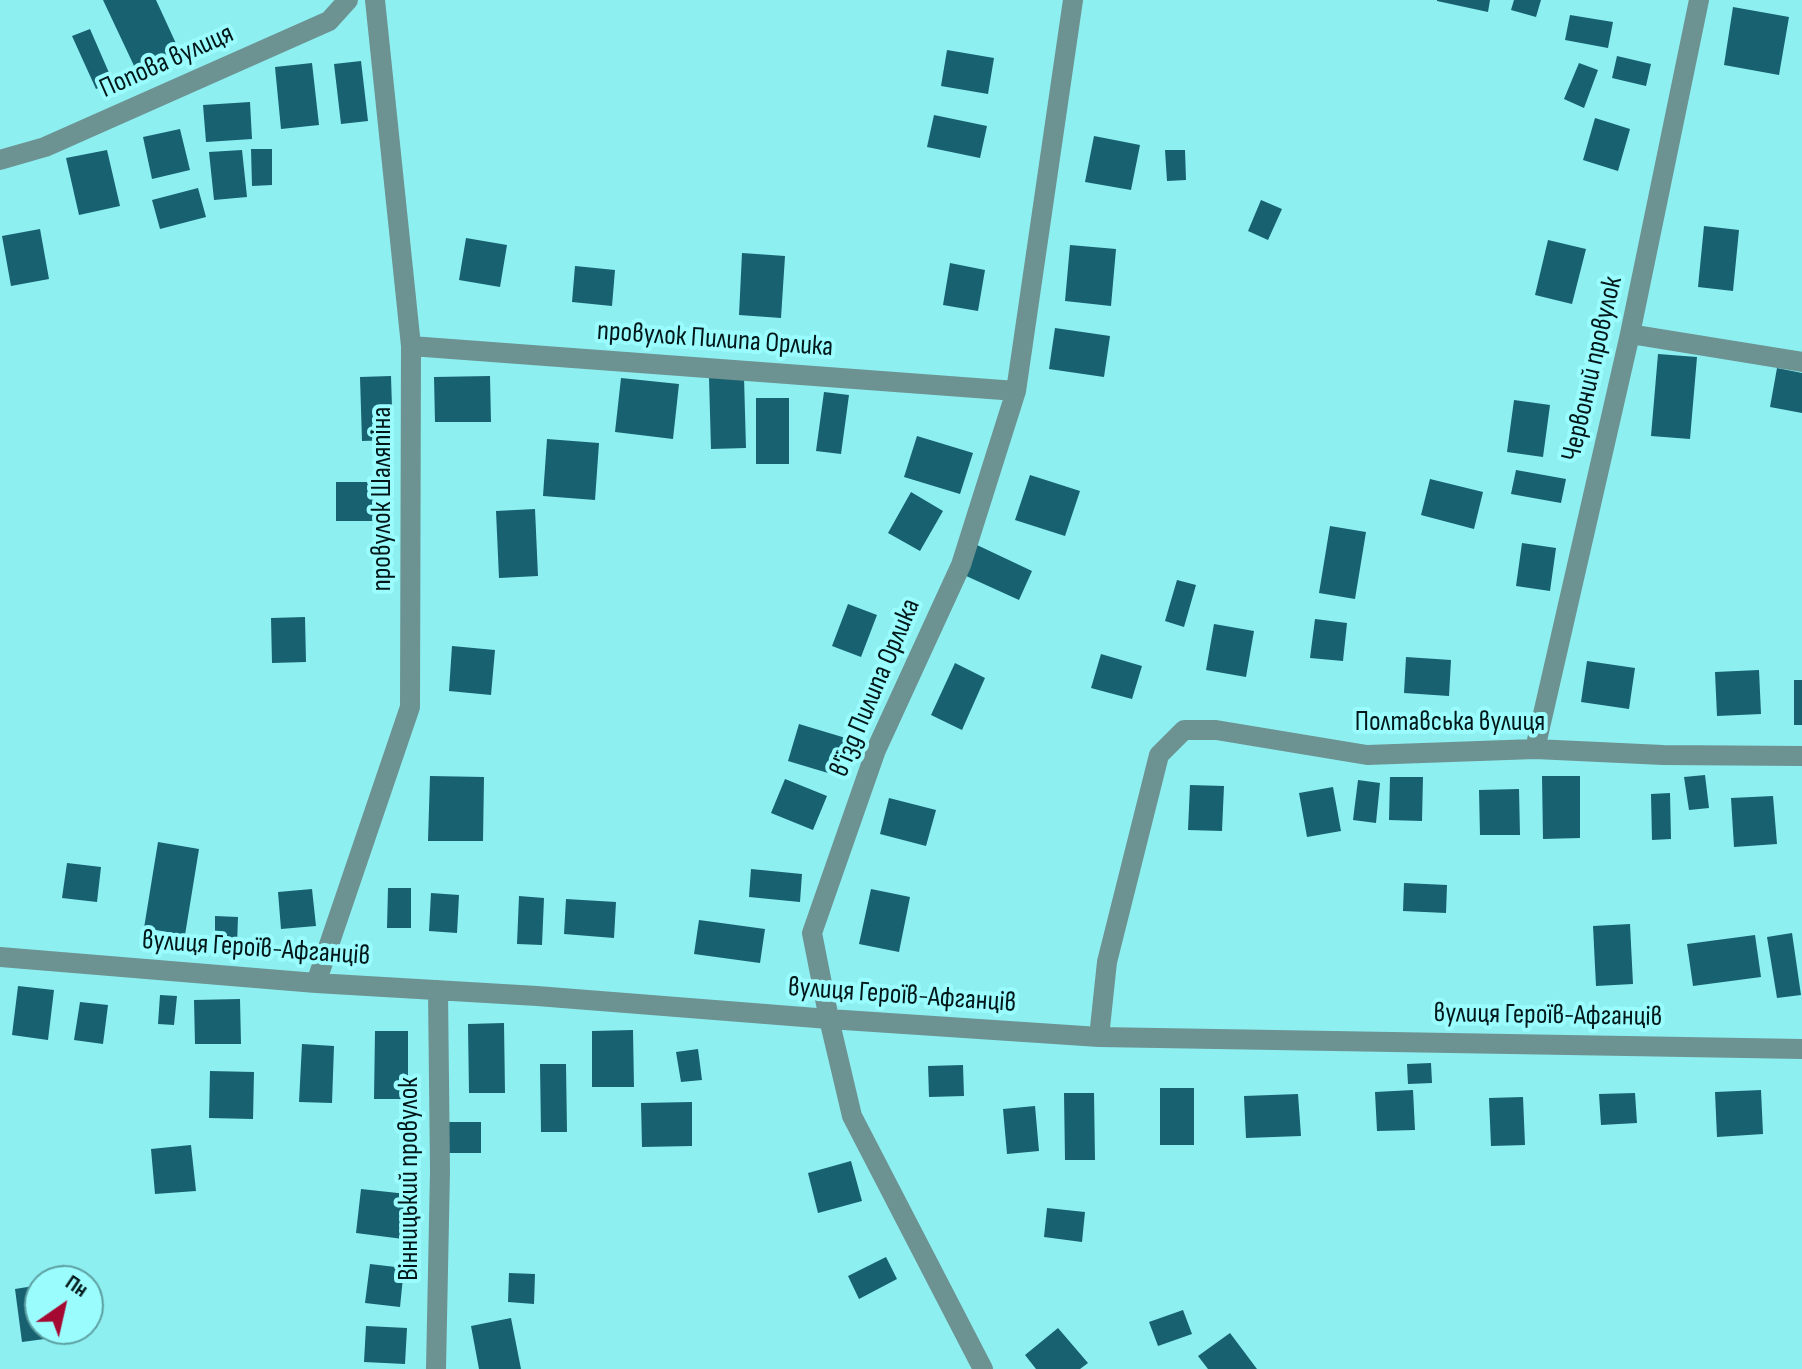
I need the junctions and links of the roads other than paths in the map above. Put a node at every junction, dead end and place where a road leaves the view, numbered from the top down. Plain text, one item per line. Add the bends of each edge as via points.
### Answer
1 (348, 0) edge
2 (375, 0) edge
3 (1073, 0) edge
4 (1699, 0) edge
5 (0, 160) edge
6 (1630, 334) junction
7 (411, 346) junction
8 (1802, 362) edge
9 (1016, 391) junction
10 (1535, 749) junction
11 (1802, 756) edge
12 (0, 957) edge
13 (316, 983) junction
14 (438, 990) junction
15 (829, 1019) junction
16 (1099, 1037) junction
17 (1802, 1049) edge
18 (436, 1369) edge
19 (983, 1369) edge

1 - 5 street, Попова вулиця via 329,21 45,147
2 - 7 street, провулок Шаляпіна
3 - 9 street, в'їзд Пилипа Орлика
4 - 6 street, Червоний провулок
6 - 8 street
6 - 10 street, Червоний провулок
7 - 9 street, провулок Пилипа Орлика
7 - 13 street, провулок Шаляпіна via 410,707
9 - 15 street, в'їзд Пилипа Орлика via 961,565 876,750 812,933
10 - 11 street, Полтавська вулиця
10 - 16 street, Полтавська вулиця via 1367,755 1216,730 1184,730 1159,755 1107,962
12 - 13 street, вулиця Героїв-Афганців
13 - 14 street, вулиця Героїв-Афганців
14 - 15 street, вулиця Героїв-Афганців
14 - 18 street, Вінницький провулок
15 - 16 street, вулиця Героїв-Афганців
15 - 19 street, в'їзд Пилипа Орлика via 852,1116
16 - 17 street, вулиця Героїв-Афганців

